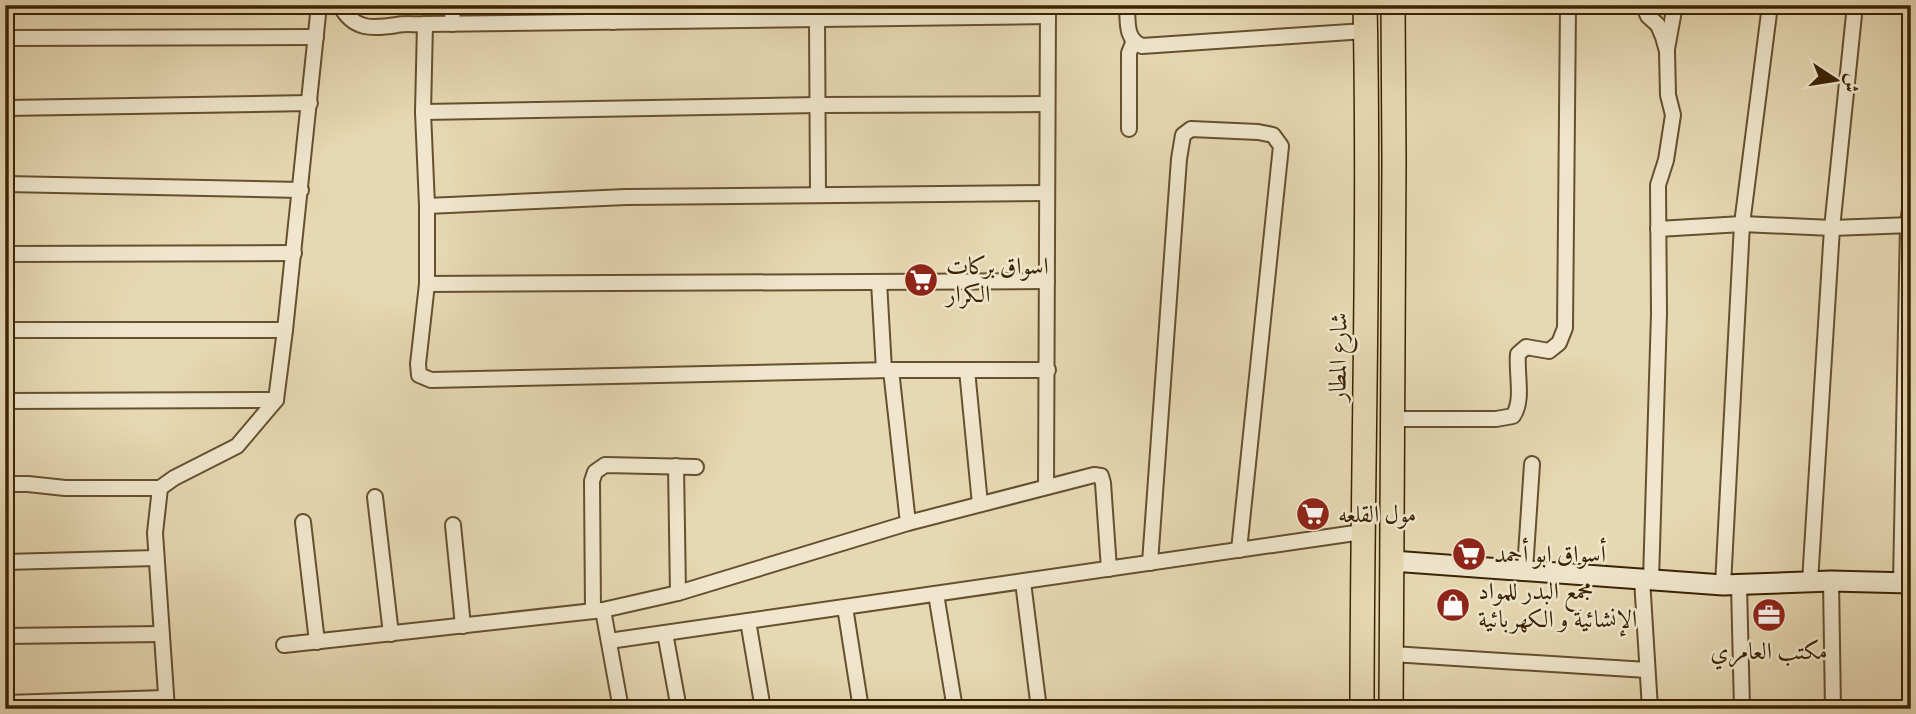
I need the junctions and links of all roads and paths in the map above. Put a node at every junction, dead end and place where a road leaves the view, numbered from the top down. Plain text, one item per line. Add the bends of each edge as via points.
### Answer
1 (319, 5) edge
2 (340, 5) edge
3 (453, 5) edge
4 (613, 5) edge
5 (1127, 5) edge
6 (1364, 5) edge
7 (1393, 5) edge
8 (1643, 5) edge
9 (1675, 5) edge
10 (1770, 5) edge
11 (1856, 5) edge
12 (1568, 6) edge
13 (1048, 10) edge
14 (817, 19) junction
15 (613, 22) junction
16 (425, 24) junction
17 (452, 24) junction
18 (1365, 31) junction
19 (316, 37) junction
20 (5, 38) edge
21 (1133, 43) junction
22 (1667, 51) junction
23 (310, 103) junction
24 (1048, 104) junction
25 (818, 105) junction
26 (5, 108) edge
27 (423, 112) junction
28 (1129, 129) dead end
29 (1366, 131) junction
30 (1394, 131) junction
31 (1394, 180) junction
32 (1366, 182) junction
33 (5, 184) edge
34 (301, 190) junction
35 (1047, 193) junction
36 (818, 195) junction
37 (1911, 201) edge
38 (427, 206) junction
39 (1742, 224) junction
40 (1910, 225) edge
41 (1832, 228) junction
42 (1658, 229) junction
43 (294, 253) junction
44 (5, 254) edge
45 (1047, 281) junction
46 (880, 282) junction
47 (427, 284) junction
48 (5, 330) edge
49 (285, 330) junction
50 (888, 370) junction
51 (967, 370) junction
52 (1048, 370) junction
53 (276, 400) junction
54 (5, 401) edge
55 (1393, 419) junction
56 (1532, 464) dead end
57 (676, 466) junction
58 (696, 467) dead end
59 (5, 484) edge
60 (1046, 487) junction
61 (160, 488) junction
62 (375, 497) dead end
63 (980, 504) junction
64 (303, 522) dead end
65 (908, 523) junction
66 (453, 525) dead end
67 (1362, 533) junction
68 (1239, 550) junction
69 (156, 558) junction
70 (1392, 561) junction
71 (5, 562) edge
72 (1150, 563) junction
73 (1109, 569) junction
74 (1525, 570) junction
75 (1646, 580) junction
76 (1831, 581) junction
77 (1023, 582) junction
78 (1810, 582) junction
79 (1906, 583) edge
80 (1731, 585) junction
81 (678, 593) junction
82 (936, 594) junction
83 (845, 607) junction
84 (598, 610) junction
85 (748, 621) junction
86 (463, 626) junction
87 (666, 633) junction
88 (162, 634) junction
89 (391, 634) junction
90 (5, 636) edge
91 (609, 641) junction
92 (317, 642) junction
93 (284, 645) dead end
94 (1392, 654) junction
95 (1647, 670) junction
96 (5, 702) edge
97 (167, 704) edge
98 (621, 709) edge
99 (679, 709) edge
100 (763, 709) edge
101 (861, 709) edge
102 (955, 709) edge
103 (1039, 709) edge
104 (1362, 709) edge
105 (1391, 709) edge
106 (1650, 709) edge
107 (1742, 709) edge
108 (1833, 709) edge

1 - 19 street
2 - 16 street via 346,17 363,26
3 - 17 street
4 - 15 street
5 - 21 street
6 - 18 main road, شارع المطار
7 - 30 main road
8 - 22 street via 1658,25
9 - 22 street
10 - 39 street
11 - 41 street
12 - 55 street via 1565,328 1559,343 1549,351 1526,347 1518,354 1518,408 1513,416
13 - 14 street
13 - 24 street
14 - 15 street
14 - 25 street
15 - 17 street
16 - 17 street
16 - 27 street
18 - 21 street
18 - 29 main road, شارع المطار
19 - 20 street
19 - 23 street
21 - 28 street via 1129,53
22 - 42 street via 1673,115 1658,185
23 - 26 street
23 - 34 street
24 - 25 street
24 - 35 street
25 - 27 street
25 - 36 street
27 - 38 street
29 - 30 main road via 1379,137
29 - 32 main road, شارع المطار
30 - 31 main road
31 - 32 main road via 1380,175
31 - 55 main road
32 - 67 main road, شارع المطار
33 - 34 street
34 - 43 street
35 - 36 street
35 - 45 street
36 - 38 street
37 - 40 street
38 - 47 street
39 - 41 street
39 - 42 street
39 - 80 street
40 - 41 street
40 - 79 street
41 - 78 street
42 - 75 street
43 - 44 street
43 - 49 street
45 - 46 street
45 - 52 street
46 - 47 street
46 - 50 street
47 - 50 street via 418,364 419,375 431,380
48 - 49 street
49 - 53 street
50 - 51 street
50 - 65 street
51 - 52 street
51 - 63 street
52 - 60 street
53 - 54 street
53 - 61 street via 237,446
55 - 70 main road
56 - 74 street
57 - 58 street
57 - 81 street
57 - 84 street via 605,465 595,472
59 - 61 street
60 - 63 street
60 - 73 street via 1101,476
61 - 69 street
62 - 89 street
63 - 65 street
64 - 92 street
65 - 81 street
66 - 86 street
67 - 68 street
67 - 104 main road, شارع المطار
68 - 72 street
68 - 72 street via 1281,146 1273,135 1258,132 1191,129 1183,135 1179,159
69 - 71 street
69 - 88 street
70 - 74 street
70 - 94 main road
72 - 73 street
73 - 77 street
74 - 75 street
75 - 80 street
75 - 95 street
76 - 78 street
76 - 79 street
76 - 108 street
77 - 82 street
77 - 103 street
78 - 80 street
80 - 107 street
81 - 84 street
82 - 83 street
82 - 102 street
83 - 85 street
83 - 101 street
84 - 86 street
84 - 91 street
85 - 87 street
85 - 100 street
86 - 89 street
87 - 91 street
87 - 99 street
88 - 90 street
88 - 97 street
89 - 92 street
91 - 98 street
92 - 93 street
94 - 95 street
94 - 105 main road
95 - 106 street
96 - 97 street

